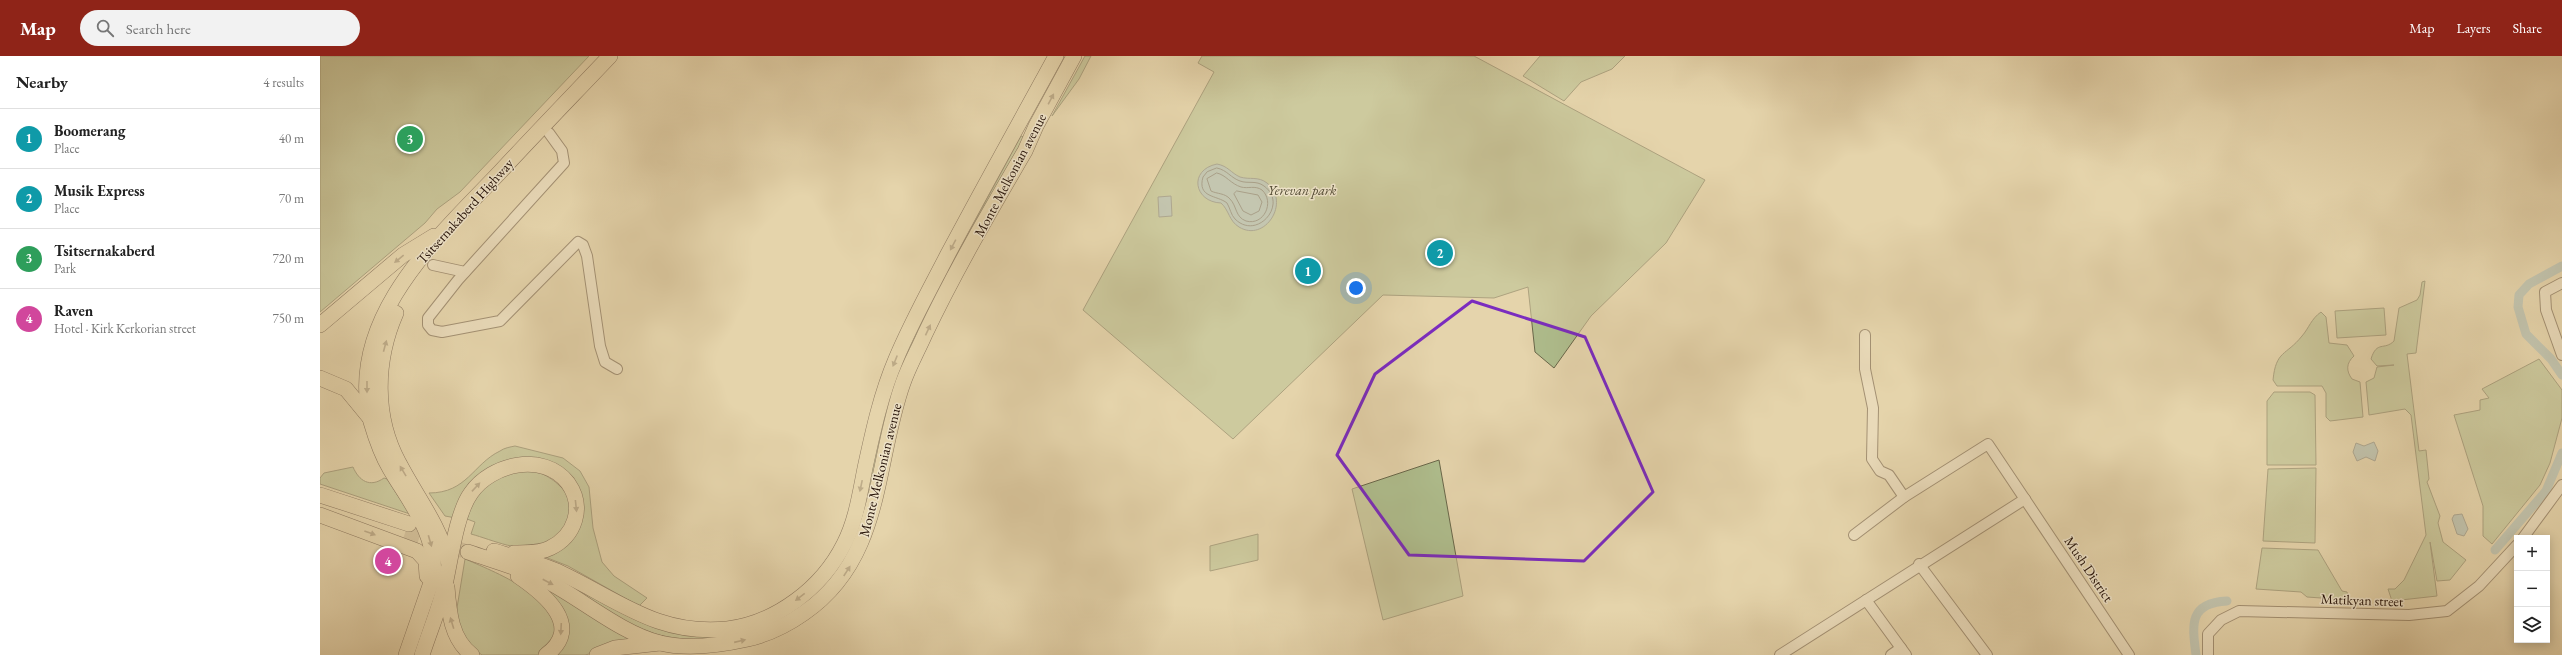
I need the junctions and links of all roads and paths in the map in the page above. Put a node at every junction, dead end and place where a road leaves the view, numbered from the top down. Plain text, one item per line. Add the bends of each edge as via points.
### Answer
1 (610, 56) edge
2 (621, 56) edge
3 (1045, 56) edge
4 (1056, 56) edge
5 (1074, 56) edge
6 (1022, 118) junction
7 (1036, 126) junction
8 (549, 133) junction
9 (971, 210) junction
10 (444, 230) junction
11 (432, 265) dead end
12 (464, 272) junction
13 (2562, 283) edge
14 (926, 296) junction
15 (940, 303) junction
16 (320, 325) edge
17 (1865, 335) dead end
18 (2562, 355) edge
19 (617, 369) dead end
20 (320, 378) edge
21 (371, 419) junction
22 (2562, 485) edge
23 (320, 495) edge
24 (1904, 496) junction
25 (2025, 499) junction
26 (320, 505) edge
27 (320, 515) edge
28 (1854, 535) dead end
29 (2525, 535) edge
30 (469, 548) tunnel mouth
31 (2514, 548) edge
32 (499, 558) junction
33 (448, 560) junction
34 (1919, 564) junction
35 (446, 580) junction
36 (427, 593) junction
37 (1866, 600) junction
38 (660, 643) junction
39 (1904, 651) edge
40 (406, 655) edge
41 (422, 655) edge
42 (472, 655) edge
43 (546, 655) edge
44 (597, 655) edge
45 (1780, 655) edge
46 (1891, 655) edge
47 (1987, 655) edge
48 (2129, 655) edge
49 (2208, 655) edge

1 - 10 main road, Tsitsernakaberd Highway
2 - 8 main road, Tsitsernakaberd Highway
3 - 9 main road via 984,170
4 - 6 main road, Monte Melkonian avenue
7 -> 5 main road, Monte Melkonian avenue
6 - 7 main road
6 - 9 main road, Monte Melkonian avenue
7 - 15 main road, Monte Melkonian avenue via 1025,151
8 - 12 street via 562,151 564,163
33 -> 8 main road, Tsitsernakaberd Highway via 437,528 399,464 387,435 380,393 383,355 402,302 418,277 446,242
9 -> 14 main road, Monte Melkonian avenue
10 -> 16 main road via 404,255
10 -> 21 main road, Tsitsernakaberd Highway via 404,280 382,320 367,378
11 - 12 street
12 - 19 street via 428,318 428,325 432,330 442,332 500,321 578,242 583,245 587,256 600,346 605,362
13 - 18 street via 2545,292 2546,310
14 - 15 main road
14 -> 32 main road, Monte Melkonian avenue via 885,388 856,511 844,544 819,582 787,607 756,622 727,628 677,627 650,620 627,610 559,572
38 -> 15 main road, Monte Melkonian avenue via 712,645 762,636 789,623 818,603 840,581 856,556 868,527 903,382
17 - 24 street via 1865,369 1873,408 1872,459 1880,471 1889,475
20 - 21 main road via 346,389
21 -> 36 main road, Tsitsernakaberd Highway via 376,439 386,461 422,521 430,542 434,563 433,577
22 - 29 street
23 - 26 main road via 407,529
24 - 25 street, Mush District via 1988,444
24 - 28 street, Mush District
25 - 34 street
25 - 48 street, Mush District
27 -> 36 main road via 417,551 427,567
30 - 32 main road, Monte Melkonian avenue
31 - 49 street, Matikyan street via 2479,586 2447,611 2409,616 2240,610 2221,620 2208,634
33 -> 32 main road via 470,494 491,473 508,465 529,464 549,469 566,482 575,494 578,511 574,523 564,538 549,549
32 -> 38 main road, Monte Melkonian avenue via 546,581 615,623
32 -> 43 main road via 538,590 560,617 562,629 559,640
33 - 35 main road
34 - 37 street
34 - 47 street
35 - 41 main road
42 -> 35 main road via 461,643 452,626
36 - 40 main road, Tsitsernakaberd Highway
37 - 39 street
37 - 45 street
38 - 44 main road via 615,648
39 - 46 street

